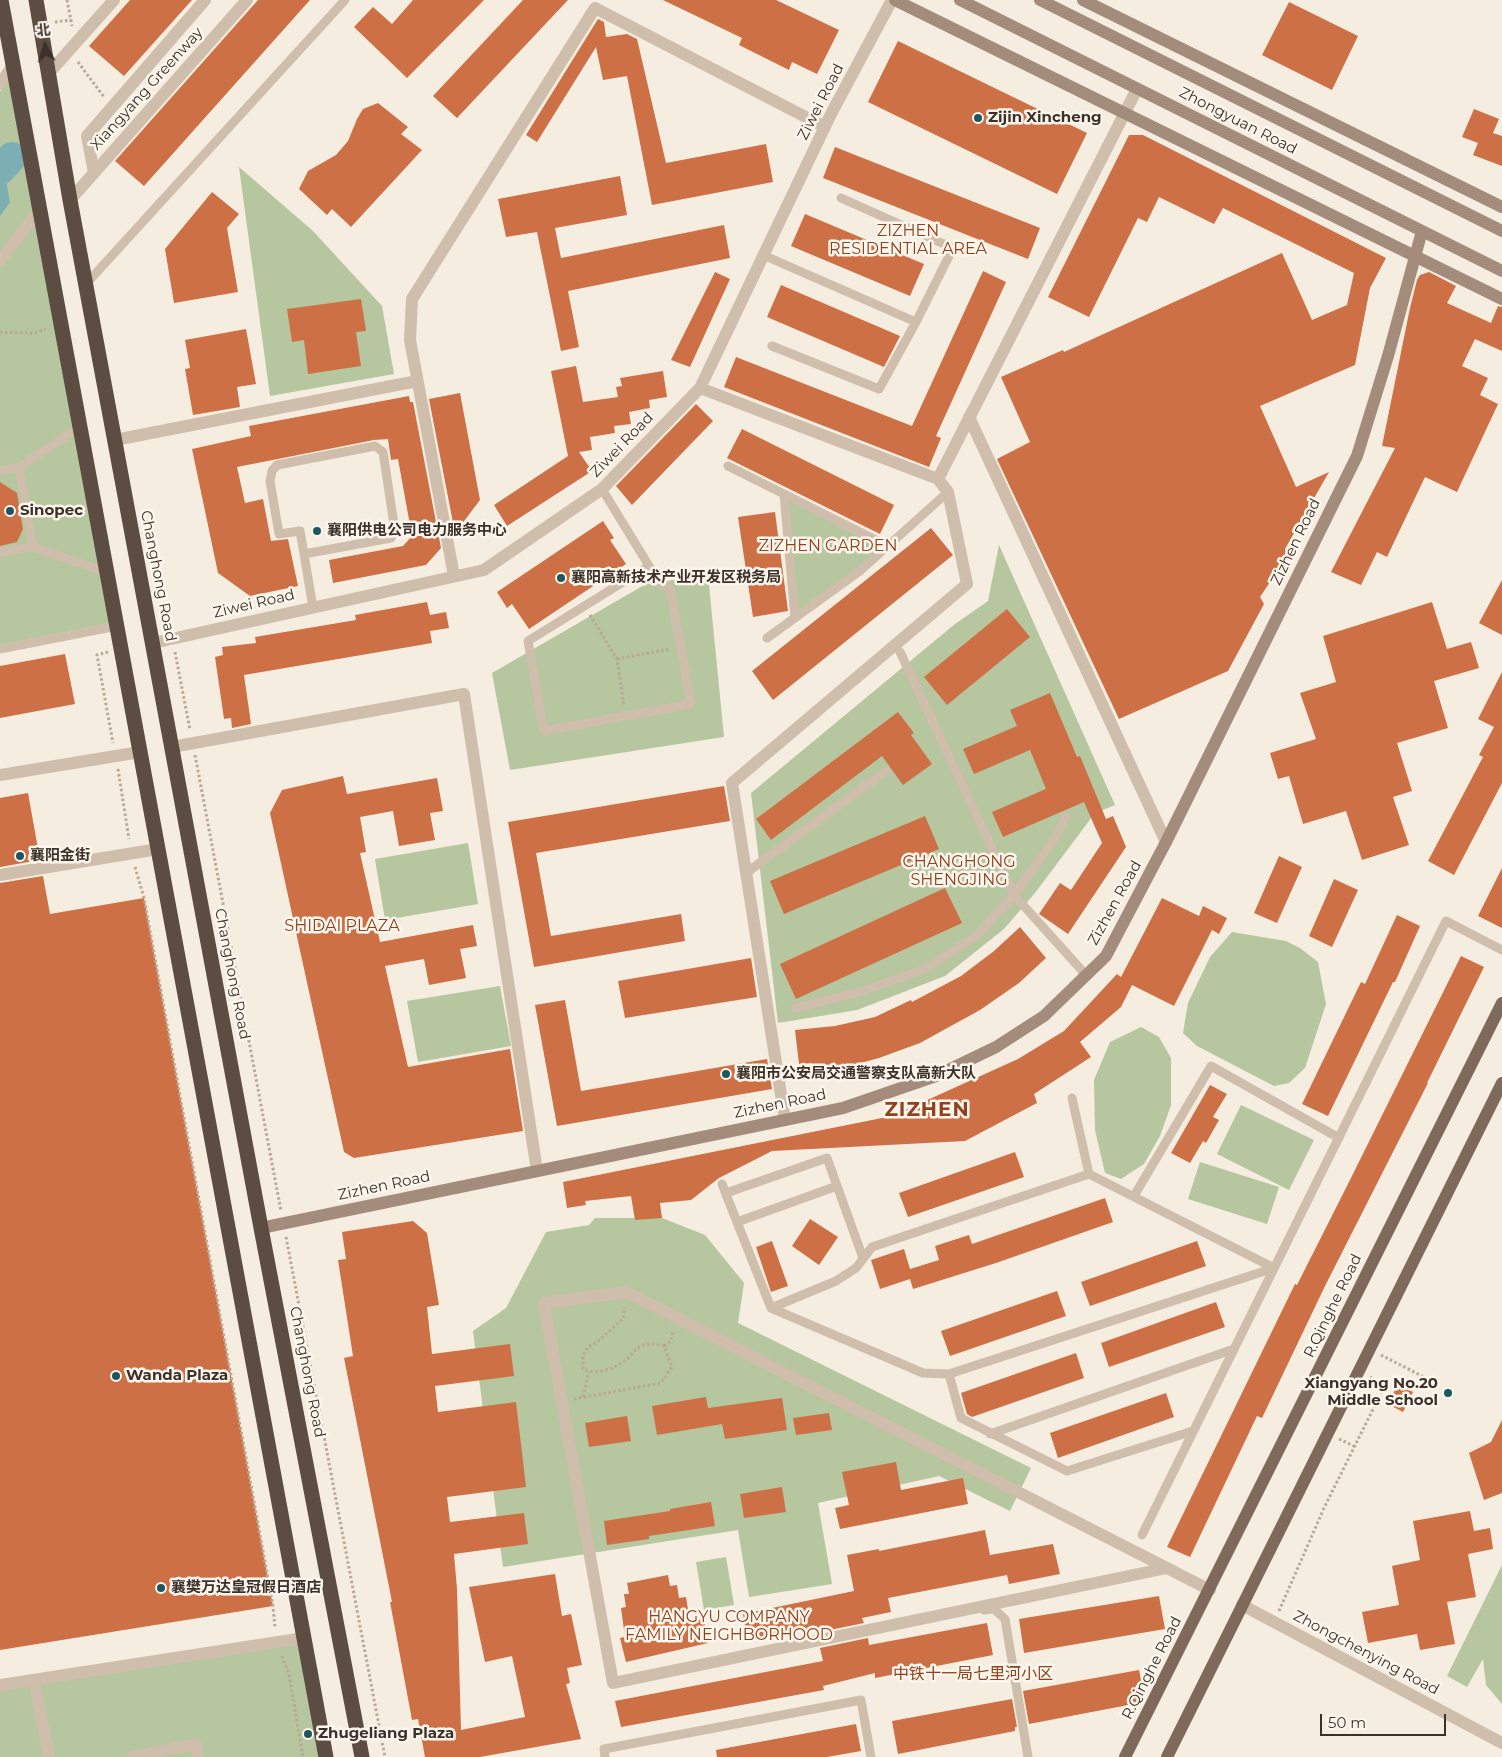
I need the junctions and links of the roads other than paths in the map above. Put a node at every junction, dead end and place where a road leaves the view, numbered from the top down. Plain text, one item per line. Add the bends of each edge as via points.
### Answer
1 (1, 0) edge
2 (36, 0) edge
3 (114, 0) edge
4 (205, 0) edge
5 (248, 0) edge
6 (346, 0) edge
7 (893, 0) edge
8 (960, 0) edge
9 (1040, 0) edge
10 (1083, 0) edge
11 (0, 37) edge
12 (13, 59) junction
13 (50, 77) junction
14 (0, 84) edge
15 (1137, 88) junction
16 (1124, 113) junction
17 (825, 127) junction
18 (94, 173) junction
19 (70, 198) junction
20 (841, 198) dead end
21 (39, 206) junction
22 (1502, 208) edge
23 (1422, 231) junction
24 (1502, 231) edge
25 (764, 255) junction
26 (1415, 256) junction
27 (0, 261) edge
28 (1502, 271) edge
29 (86, 284) junction
30 (1502, 299) edge
31 (916, 322) junction
32 (772, 346) dead end
33 (417, 381) junction
34 (700, 388) junction
35 (969, 417) junction
36 (80, 427) junction
37 (115, 440) junction
38 (728, 466) dead end
39 (19, 467) junction
40 (0, 471) edge
41 (938, 479) junction
42 (602, 489) junction
43 (948, 492) junction
44 (784, 494) junction
45 (888, 546) junction
46 (33, 547) junction
47 (0, 552) edge
48 (304, 554) junction
49 (649, 566) junction
50 (106, 572) junction
51 (454, 576) junction
52 (313, 608) junction
53 (795, 618) junction
54 (116, 626) junction
55 (767, 638) dead end
56 (152, 643) junction
57 (0, 649) edge
58 (900, 652) dead end
59 (172, 747) junction
60 (140, 752) junction
61 (886, 771) dead end
62 (0, 775) edge
63 (1066, 817) dead end
64 (1166, 842) junction
65 (158, 849) junction
66 (746, 873) junction
67 (0, 875) edge
68 (1014, 895) junction
69 (1502, 950) edge
70 (1086, 975) junction
71 (1502, 1003) edge
72 (796, 1008) dead end
73 (1502, 1083) edge
74 (1072, 1098) dead end
75 (785, 1120) junction
76 (1339, 1138) junction
77 (537, 1171) junction
78 (1089, 1174) junction
79 (722, 1184) dead end
80 (838, 1186) junction
81 (726, 1194) junction
82 (1134, 1196) junction
83 (737, 1222) junction
84 (262, 1228) junction
85 (863, 1258) junction
86 (1274, 1268) junction
87 (771, 1308) junction
88 (1234, 1349) junction
89 (950, 1374) junction
90 (1193, 1431) junction
91 (990, 1434) junction
92 (1142, 1535) dead end
93 (1167, 1568) junction
94 (1210, 1590) junction
95 (1242, 1605) junction
96 (880, 1631) dead end
97 (304, 1638) junction
98 (34, 1680) junction
99 (0, 1685) edge
100 (1502, 1744) edge
101 (48, 1757) edge
102 (133, 1757) edge
103 (198, 1757) edge
104 (326, 1757) edge
105 (362, 1757) edge
106 (605, 1757) edge
107 (871, 1757) edge
108 (1028, 1757) edge
109 (1125, 1757) edge
110 (1167, 1757) edge

1 - 12 highway
2 - 13 highway, Changhong Road
3 - 13 street
4 - 18 street via 87,136
5 - 18 street, Xiangyang Greenway
6 - 29 lane
7 - 16 street
7 - 17 street, Ziwei Road
8 - 15 street, Zhongyuan Road
9 - 24 street, Zhongyuan Road
10 - 22 street
11 - 12 street
12 - 14 street
12 - 21 highway
13 - 19 highway, Changhong Road
15 - 16 street
15 - 23 street, Zhongyuan Road
16 - 26 street
16 - 35 street
17 - 25 street, Ziwei Road
17 - 33 street via 595,8 412,299 410,340
18 - 19 street, Xiangyang Greenway
19 - 29 highway, Changhong Road
20 - 31 lane via 954,248
21 - 27 street
21 - 36 highway
23 - 26 street, Zizhen Road
23 - 28 street, Zhongyuan Road
25 - 31 lane
25 - 34 street, Ziwei Road
26 - 30 street
26 - 64 street, Zizhen Road via 1357,456
29 - 37 highway, Changhong Road
31 - 32 lane via 879,389
33 - 37 street
33 - 51 street
34 - 41 street
34 - 42 street, Ziwei Road
35 - 41 street
35 - 64 street
36 - 39 lane
36 - 50 highway
37 - 56 highway, Changhong Road
38 - 44 lane
39 - 40 lane
39 - 46 lane
41 - 43 street
42 - 49 lane
42 - 51 street, Ziwei Road via 484,570
43 - 45 lane
43 - 66 street via 967,584 732,783
44 - 45 lane
44 - 53 lane
45 - 53 lane
46 - 47 lane
46 - 50 lane
48 - 48 lane via 391,538 394,530 383,452 375,446 277,465 272,471 270,481 279,534 300,531
48 - 52 lane
49 - 49 lane via 528,641 544,732 691,704 670,588 660,584
50 - 54 highway
51 - 52 street, Ziwei Road
52 - 56 street, Ziwei Road
53 - 55 lane
54 - 57 lane
54 - 60 highway
56 - 59 highway, Changhong Road
58 - 68 lane
59 - 77 street via 464,694
59 - 84 highway, Changhong Road
60 - 62 street
60 - 65 highway
61 - 66 lane
63 - 68 lane via 1056,837
64 - 70 street, Zizhen Road via 1106,956
65 - 67 street
65 - 97 highway
66 - 75 street
68 - 70 lane
68 - 72 lane via 977,934 926,968 862,991
69 - 76 lane via 1446,921
70 - 75 street, Zizhen Road via 1044,1016 996,1047 936,1076 843,1108
71 - 94 main road, R.Qinghe Road
73 - 95 main road
74 - 78 lane
75 - 77 street, Zizhen Road
76 - 82 lane via 1211,1066
76 - 86 lane
77 - 84 street, Zizhen Road
78 - 82 lane
78 - 85 lane via 872,1246
79 - 81 lane
80 - 81 lane via 827,1158
80 - 83 lane
80 - 85 lane
81 - 83 lane
82 - 86 lane
83 - 87 lane
84 - 105 highway, Changhong Road
85 - 87 lane via 856,1268 836,1281
86 - 88 lane
86 - 89 lane
87 - 89 lane via 923,1373
88 - 90 lane
88 - 91 lane
89 - 91 lane via 961,1418
90 - 91 lane via 1067,1471
90 - 92 lane
93 - 93 street via 626,1292 544,1303 613,1683
93 - 94 street
94 - 109 main road, R.Qinghe Road
95 - 100 street, Zhongchenying Road
95 - 110 main road
96 - 108 lane via 994,1609 1005,1619
97 - 98 street
97 - 104 highway
98 - 99 street
98 - 101 street
102 - 103 street via 196,1744
106 - 107 lane via 604,1749 861,1700

